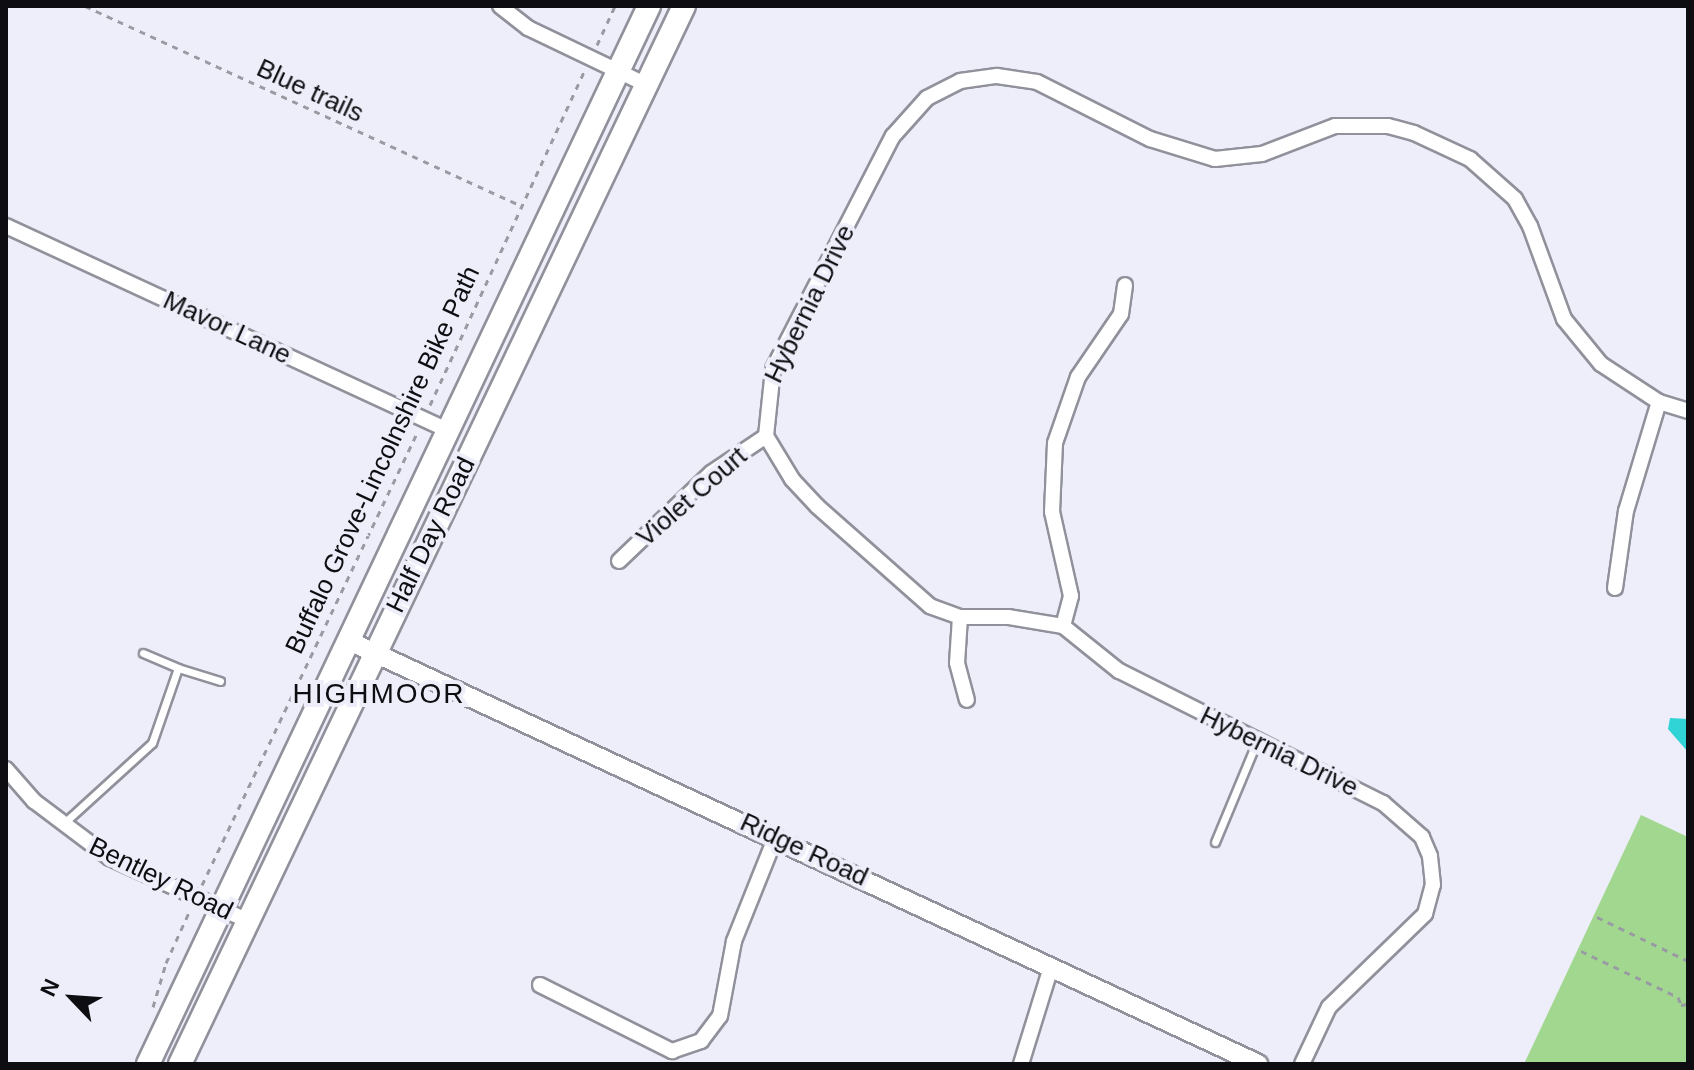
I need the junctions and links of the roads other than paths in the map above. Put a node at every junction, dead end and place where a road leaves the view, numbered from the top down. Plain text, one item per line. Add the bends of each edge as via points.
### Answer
1 (500, 6) edge
2 (649, 6) edge
3 (684, 6) edge
4 (618, 72) junction
5 (647, 85) junction
6 (6, 226) edge
7 (1125, 285) dead end
8 (1659, 402) junction
9 (1688, 411) edge
10 (447, 430) junction
11 (766, 436) junction
12 (619, 561) dead end
13 (1615, 588) dead end
14 (960, 617) junction
15 (1063, 626) junction
16 (349, 641) junction
17 (143, 653) dead end
18 (374, 653) junction
19 (178, 668) junction
20 (220, 681) dead end
21 (967, 700) dead end
22 (1258, 739) junction
23 (6, 769) edge
24 (62, 825) junction
25 (776, 836) junction
26 (1215, 842) dead end
27 (223, 910) junction
28 (248, 921) junction
29 (1051, 967) junction
30 (540, 985) dead end
31 (148, 1064) edge
32 (180, 1064) edge
33 (1021, 1064) edge
34 (1258, 1064) edge
35 (1302, 1064) edge

1 - 4 street via 528,28
2 - 4 main road, Half Day Road
3 - 5 main road, Half Day Road
4 - 5 street
4 - 10 main road, Half Day Road
5 - 18 main road, Half Day Road
6 - 10 street, Mavor Lane
7 - 15 street via 1121,314 1078,377 1055,443 1052,512 1071,596
8 - 9 street, Hybernia Drive
8 - 11 street, Hybernia Drive via 1601,364 1564,319 1515,199 1470,159 1414,133 1358,124 1313,133 1262,154 1215,159 1150,139 1037,82 1017,78 960,81 911,112 893,136 767,388
8 - 13 street via 1626,511
10 - 16 main road, Half Day Road
11 - 12 street, Violet Court via 701,482
11 - 14 street, Hybernia Drive via 792,479 909,593
14 - 15 street, Hybernia Drive via 1008,617
14 - 21 street via 957,663
15 - 22 street, Hybernia Drive via 1130,677
16 - 18 street, Ridge Road
16 - 27 main road, Half Day Road
17 - 19 lane
18 - 25 street, Ridge Road
18 - 28 main road, Half Day Road
19 - 20 lane
19 - 24 lane via 152,743
22 - 26 lane
22 - 35 street, Hybernia Drive via 1383,803 1406,819 1430,856 1433,885 1425,914 1329,1007
23 - 24 street, Bentley Road
24 - 27 street, Bentley Road via 110,858
25 - 29 street, Ridge Road
25 - 30 street via 734,941 720,1016 701,1041 672,1051
27 - 28 street, Bentley Road
27 - 31 main road, Half Day Road
28 - 32 main road, Half Day Road
29 - 33 street
29 - 34 street, Ridge Road

